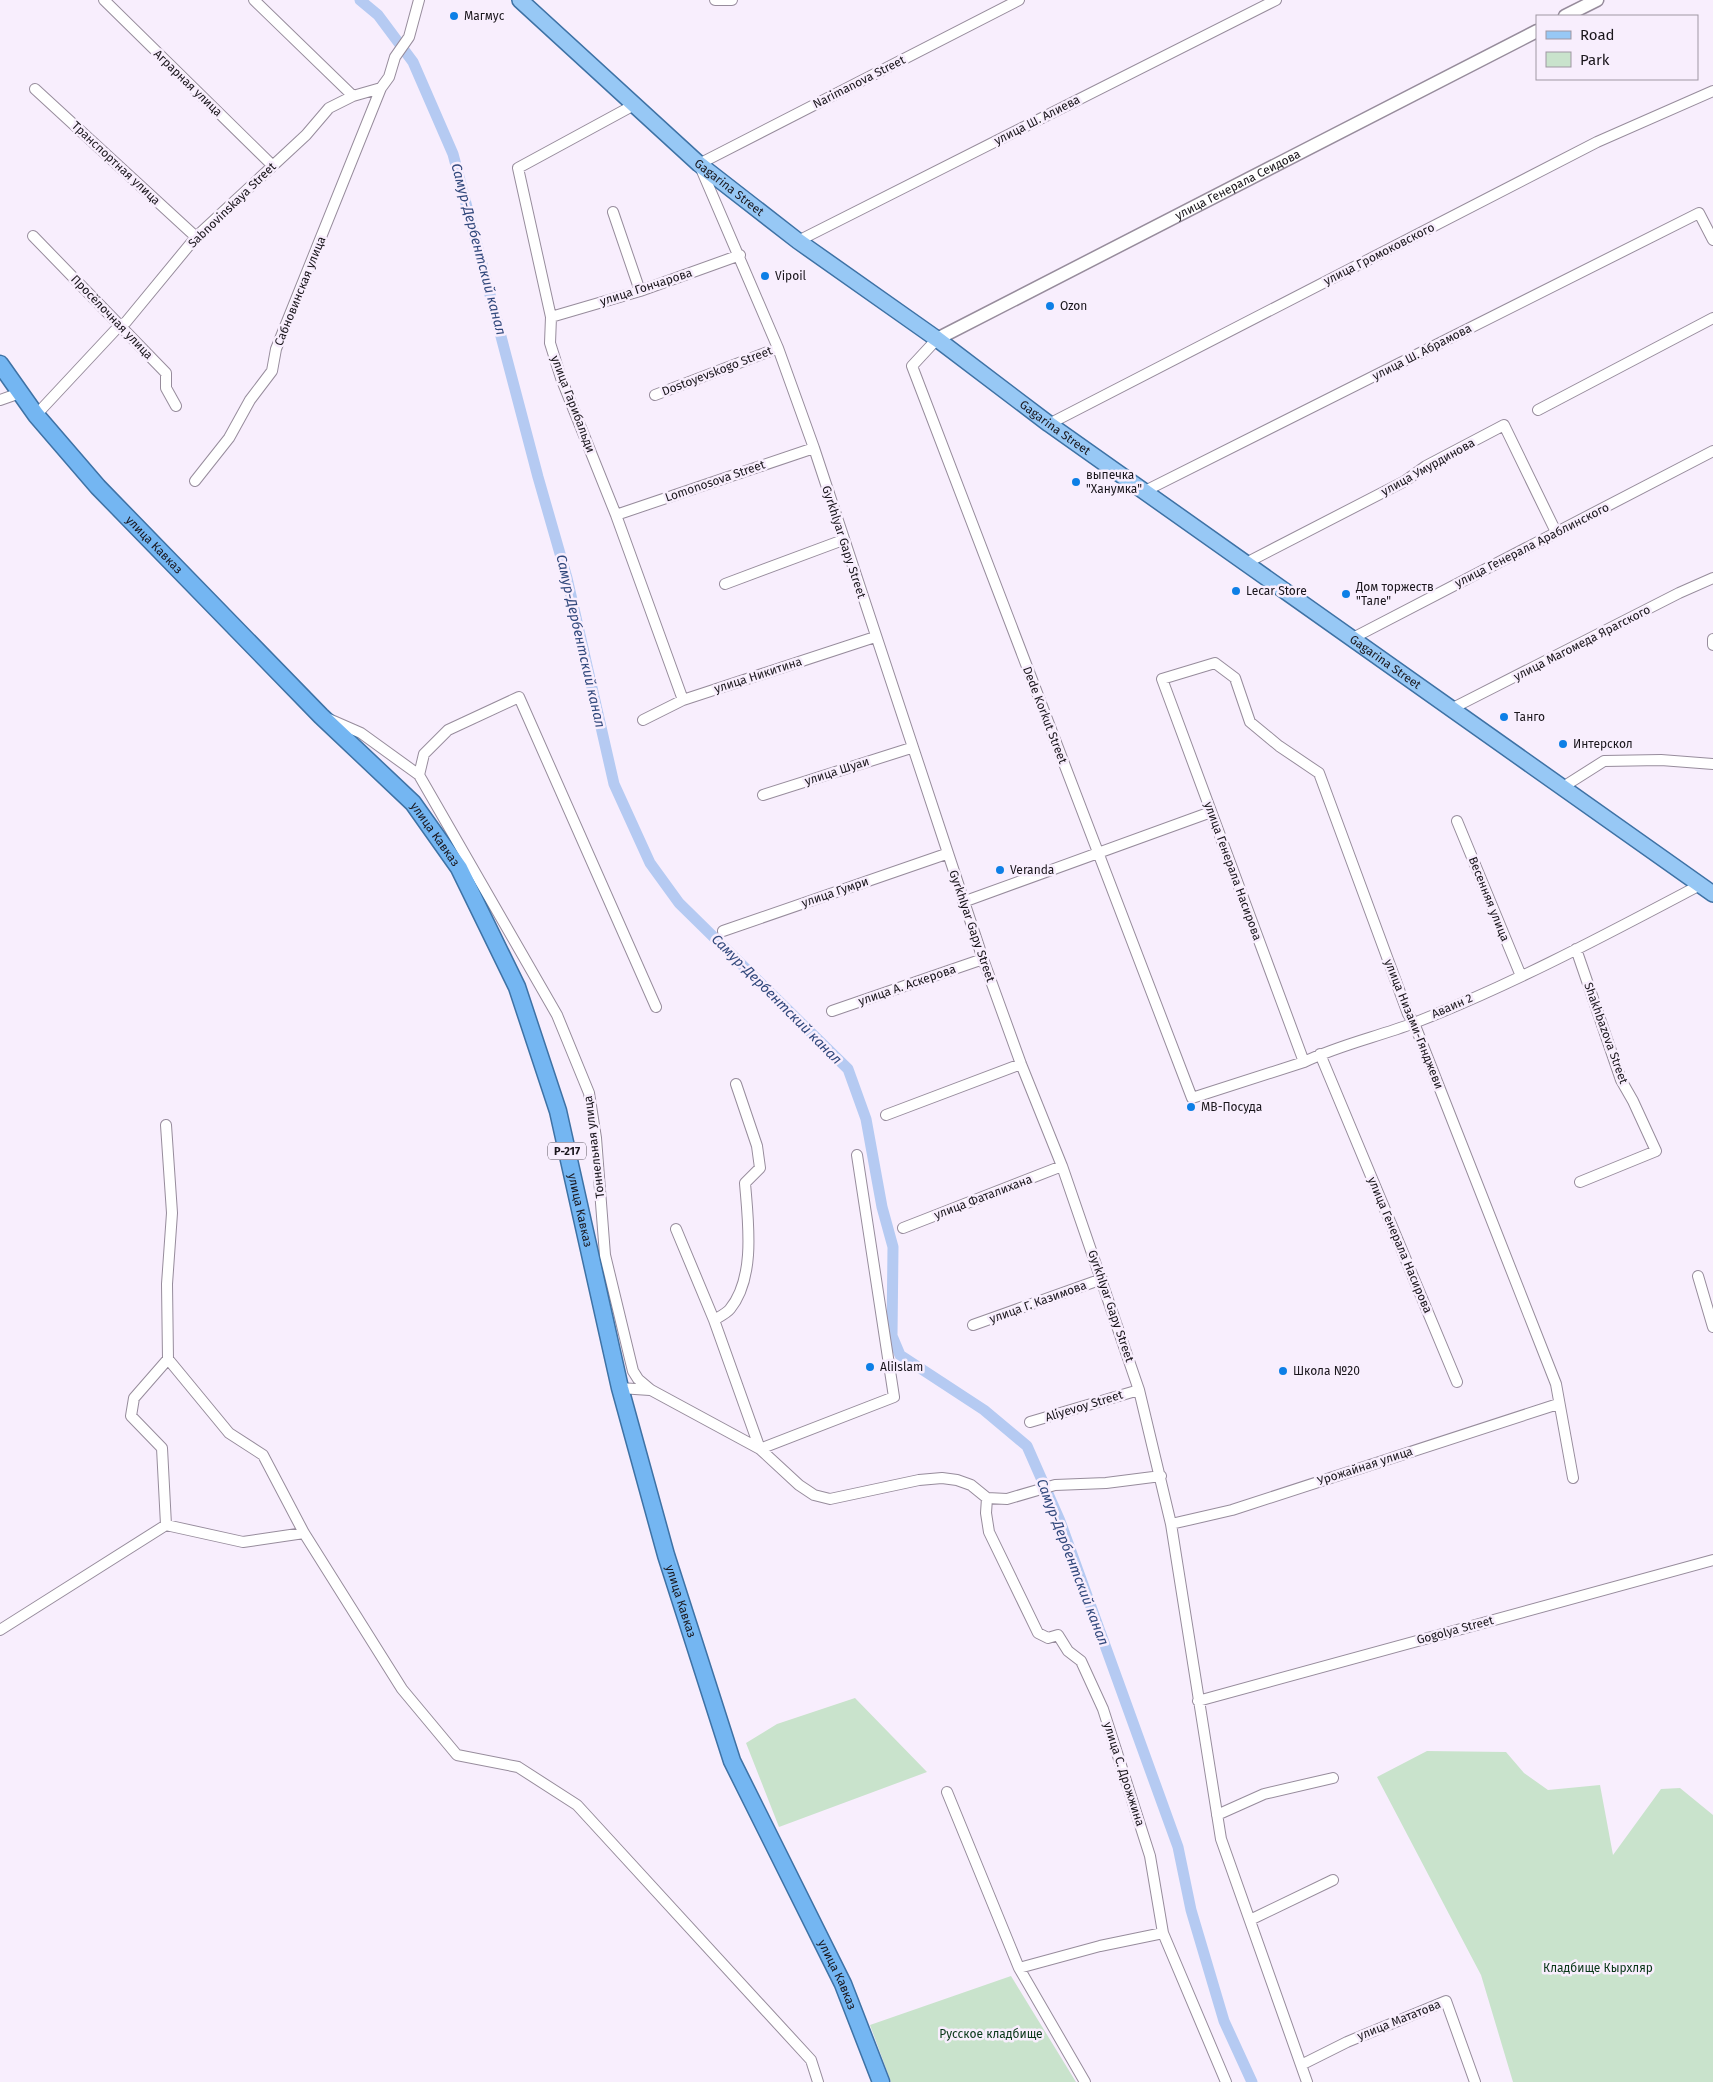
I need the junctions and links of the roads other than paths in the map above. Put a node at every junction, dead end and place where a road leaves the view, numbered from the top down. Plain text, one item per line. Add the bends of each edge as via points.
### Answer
1 (104, 0) edge
2 (254, 0) edge
3 (419, 0) edge
4 (520, 0) edge
5 (732, 0) edge
6 (1019, 0) edge
7 (1276, 0) edge
8 (1597, 0) edge
9 (716, 1) edge
10 (1567, 15) edge
11 (1536, 32) edge
12 (382, 88) junction
13 (35, 89) dead end
14 (1713, 91) edge
15 (353, 96) junction
16 (634, 104) junction
17 (700, 164) junction
18 (272, 165) junction
19 (613, 212) dead end
20 (33, 236) dead end
21 (196, 237) junction
22 (1713, 240) edge
23 (798, 241) junction
24 (740, 255) junction
25 (640, 291) junction
26 (552, 317) junction
27 (1713, 318) edge
28 (120, 325) junction
29 (937, 339) junction
30 (778, 348) junction
31 (0, 364) edge
32 (20, 393) junction
33 (655, 395) dead end
34 (0, 400) edge
35 (176, 406) dead end
36 (1538, 410) dead end
37 (36, 415) junction
38 (1049, 424) junction
39 (814, 448) junction
40 (1713, 451) edge
41 (195, 481) dead end
42 (1146, 491) junction
43 (616, 515) junction
44 (1556, 532) junction
45 (843, 540) junction
46 (1246, 563) junction
47 (1713, 578) edge
48 (725, 584) dead end
49 (875, 637) junction
50 (1713, 638) edge
51 (1351, 639) junction
52 (1713, 645) edge
53 (1162, 679) joint
54 (683, 700) junction
55 (1451, 709) junction
56 (322, 716) junction
57 (643, 720) dead end
58 (911, 748) junction
59 (1713, 764) edge
60 (420, 775) junction
61 (1564, 787) junction
62 (764, 795) dead end
63 (1211, 812) junction
64 (1457, 821) dead end
65 (1098, 852) junction
66 (946, 854) junction
67 (1700, 885) junction
68 (1713, 894) edge
69 (963, 902) junction
70 (723, 931) dead end
71 (1576, 949) junction
72 (983, 959) junction
73 (1521, 976) junction
74 (656, 1008) dead end
75 (832, 1011) dead end
76 (1414, 1023) junction
77 (1320, 1054) junction
78 (1304, 1062) junction
79 (1021, 1064) junction
80 (736, 1084) dead end
81 (1192, 1098) joint
82 (886, 1114) dead end
83 (166, 1125) dead end
84 (858, 1155) dead end
85 (1062, 1166) junction
86 (1580, 1182) dead end
87 (903, 1228) dead end
88 (676, 1229) dead end
89 (1698, 1276) dead end
90 (1102, 1279) junction
91 (714, 1320) junction
92 (973, 1326) dead end
93 (1713, 1327) edge
94 (168, 1359) junction
95 (1457, 1382) dead end
96 (620, 1388) junction
97 (651, 1390) junction
98 (1139, 1390) junction
99 (1558, 1404) junction
100 (1030, 1422) dead end
101 (760, 1449) junction
102 (1161, 1476) junction
103 (1573, 1478) dead end
104 (987, 1498) junction
105 (1171, 1524) junction
106 (166, 1525) junction
107 (304, 1533) junction
108 (1713, 1560) edge
109 (0, 1630) edge
110 (1198, 1701) junction
111 (1333, 1778) dead end
112 (946, 1792) dead end
113 (1217, 1815) junction
114 (1332, 1880) dead end
115 (1250, 1920) junction
116 (1164, 1933) junction
117 (1019, 1968) junction
118 (1301, 2065) junction
119 (818, 2082) edge
120 (882, 2082) edge
121 (1085, 2082) edge
122 (1226, 2082) edge
123 (1307, 2082) edge
124 (1475, 2082) edge

1 - 18 street, Аграрная улица
2 - 15 street
3 - 12 street via 409,37 395,56
4 - 16 main road, Gagarina Street
5 - 9 street
6 - 17 street, Narimanova Street
7 - 23 street, улица Ш. Алиева
8 - 10 street
11 - 29 street, улица Генерала Сеидова
12 - 15 street, Sabnovinskaya Street
12 - 41 street, Сабновинская улица via 276,348 272,371 250,400 229,438
13 - 21 street, Транспортная улица
14 - 38 street, улица Громоковского via 1597,142
15 - 18 street, Sabnovinskaya Street via 330,108
16 - 17 main road, Gagarina Street
16 - 26 street, улица Гарибальди via 518,168
17 - 23 main road, Gagarina Street
17 - 24 street, Gyrkhlyar Gapy Street
18 - 21 street, Sabnovinskaya Street
19 - 25 street
20 - 28 street, Просёлочная улица
21 - 28 street, Sabnovinskaya Street via 126,322
22 - 42 street, улица Ш. Абрамова via 1699,213
23 - 29 main road, Gagarina Street
24 - 25 street, улица Гончарова
24 - 30 street, Gyrkhlyar Gapy Street
25 - 26 street, улица Гончарова
26 - 43 street, улица Гарибальди via 550,343 561,378
27 - 36 street
28 - 35 street, Просёлочная улица via 166,373 166,388
28 - 37 street, Sabnovinskaya Street
29 - 38 main road, Gagarina Street
29 - 65 street, Dede Korkut Street via 912,366
30 - 33 street, Dostoyevskogo Street
30 - 39 street, Gyrkhlyar Gapy Street
31 - 32 highway, улица Кавказ / Р-217
32 - 34 street
32 - 37 highway, улица Кавказ / Р-217
37 - 56 highway, улица Кавказ / Р-217 via 98,487
38 - 42 main road, Gagarina Street
39 - 43 street, Lomonosova Street
39 - 45 street, Gyrkhlyar Gapy Street
40 - 44 street, улица Генерала Араблинского
42 - 46 main road, Gagarina Street
43 - 54 street, улица Гарибальди
44 - 46 street, улица Умурдинова via 1504,425 1426,466 1405,481
44 - 51 street, улица Генерала Араблинского
45 - 48 street
45 - 49 street, Gyrkhlyar Gapy Street
46 - 51 main road, Gagarina Street
47 - 55 street, улица Магомеда Ярагского
49 - 54 street, улица Никитина
49 - 58 street, Gyrkhlyar Gapy Street
50 - 52 street
51 - 55 main road, Gagarina Street
53 - 63 street, улица Генерала Насирова
53 - 76 street, улица Низами-Гянджеви via 1214,662 1235,678 1250,722 1319,773
54 - 57 street, улица Никитина
55 - 61 main road, Gagarina Street
56 - 60 street via 361,733
56 - 96 highway, улица Кавказ / Р-217 via 413,802 459,868 518,987 558,1111
58 - 62 street, улица Шуаи
58 - 66 street, Gyrkhlyar Gapy Street
59 - 61 street via 1661,760 1604,761
60 - 74 street via 424,754 448,730 519,697
60 - 97 street, Тоннельная улица via 557,1015 589,1093 596,1138 605,1255 633,1371 638,1380
61 - 67 main road, Gagarina Street
63 - 65 street
63 - 78 street, улица Генерала Насирова
64 - 73 street, Весенняя улица
65 - 69 street
65 - 81 street, Dede Korkut Street
66 - 69 street, Gyrkhlyar Gapy Street
66 - 70 street, улица Гумри
67 - 68 main road, Gagarina Street
67 - 71 street, Аваин 2
69 - 72 street, Gyrkhlyar Gapy Street
71 - 73 street, Аваин 2
71 - 86 street, Shakhbazova Street via 1621,1080 1656,1151
72 - 75 street, улица А. Аскерова
72 - 79 street, Gyrkhlyar Gapy Street
73 - 76 street, Аваин 2
76 - 77 street, Аваин 2
76 - 99 street, улица Низами-Гянджеви via 1556,1384
77 - 78 street, Аваин 2
77 - 95 street, улица Генерала Насирова
78 - 81 street, Аваин 2
79 - 82 street
79 - 85 street, Gyrkhlyar Gapy Street
80 - 91 street via 757,1146 760,1168 745,1183 749,1240 745,1278 730,1309
83 - 94 street via 172,1212 167,1284
84 - 101 street via 894,1397
85 - 87 street, улица Фаталихана
85 - 90 street, Gyrkhlyar Gapy Street
88 - 91 street
89 - 93 street
90 - 92 street, улица Г. Казимова
90 - 98 street, Gyrkhlyar Gapy Street
91 - 101 street
94 - 106 street via 134,1398 131,1416 162,1448
94 - 107 street via 229,1433 263,1455
96 - 97 street
96 - 120 highway, улица Кавказ / Р-217 via 666,1554 732,1761 843,1984
97 - 101 street, Тоннельная улица
98 - 100 street, Aliyevoy Street
98 - 102 street, Gyrkhlyar Gapy Street
99 - 103 street, улица Низами-Гянджеви
99 - 105 street, Урожайная улица via 1232,1510
101 - 104 street via 799,1486 830,1499 942,1478 971,1485
102 - 104 street via 1055,1486 1007,1499
102 - 105 street, Gyrkhlyar Gapy Street
104 - 116 street, улица С. Дрожжина via 990,1532 1038,1633 1048,1638 1058,1635 1068,1651 1079,1657 1103,1709 1150,1856
105 - 110 street, Gyrkhlyar Gapy Street
106 - 107 street via 243,1542
106 - 109 street
107 - 119 street via 402,1689 458,1755 518,1767 577,1805 811,2060
108 - 110 street, Gogolya Street
110 - 113 street
111 - 113 street via 1264,1794
112 - 117 street
113 - 115 street via 1221,1838
114 - 115 street
115 - 118 street
116 - 117 street
116 - 122 street, улица С. Дрожжина
117 - 121 street
118 - 123 street
118 - 124 street, улица Мататова via 1446,2001

